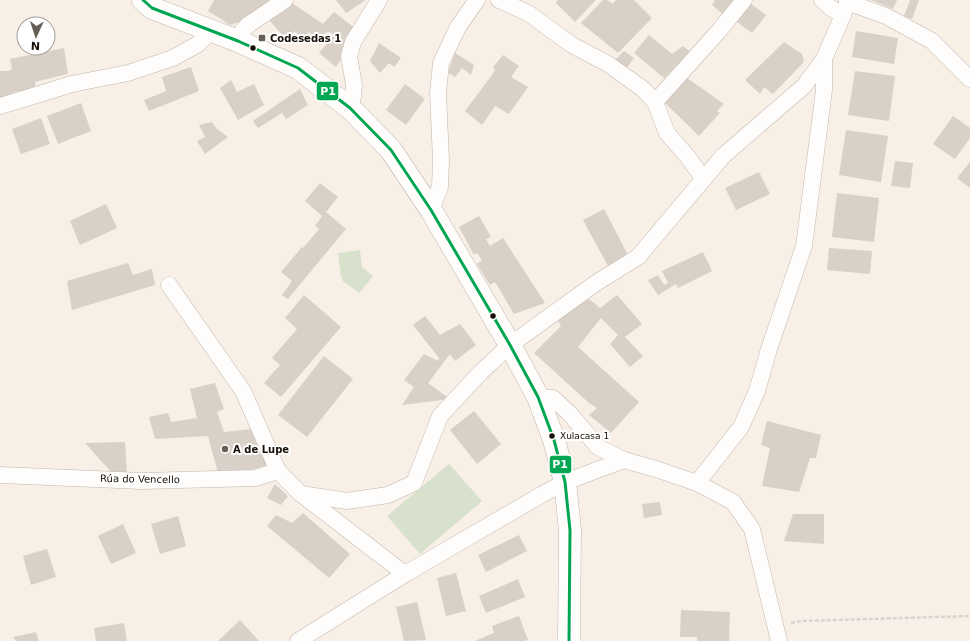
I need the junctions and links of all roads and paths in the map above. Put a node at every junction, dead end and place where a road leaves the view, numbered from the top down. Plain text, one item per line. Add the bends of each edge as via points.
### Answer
1 (143, 0) edge
2 (285, 0) edge
3 (379, 0) edge
4 (477, 0) edge
5 (499, 0) edge
6 (744, 0) edge
7 (822, 0) edge
8 (846, 6) edge
9 (211, 31) junction
10 (238, 41) junction
11 (824, 59) junction
12 (970, 79) edge
13 (655, 102) junction
14 (0, 106) edge
15 (350, 108) junction
16 (703, 178) junction
17 (431, 210) junction
18 (169, 285) dead end
19 (510, 345) junction
20 (538, 397) junction
21 (624, 460) junction
22 (278, 471) junction
23 (0, 474) edge
24 (565, 482) junction
25 (697, 483) junction
26 (301, 494) junction
27 (405, 574) junction
28 (970, 616) edge
29 (777, 634) edge
30 (298, 641) edge
31 (569, 641) edge

1 - 9 street via 152,8
2 - 10 street via 248,25
3 - 15 street via 353,42 349,56 354,85
4 - 17 street via 458,28 441,63 438,93 440,186
5 - 13 street via 528,13 572,45 608,64 643,89
6 - 13 street
7 - 8 street via 831,8
8 - 11 street
8 - 12 street via 886,16 932,41
9 - 10 street
9 - 14 street via 198,44 173,58 128,73 72,84
10 - 15 street via 298,68
11 - 16 street via 804,86 723,156
11 - 25 street via 824,90 804,246 754,398 741,427
13 - 16 street via 667,133
15 - 17 street via 391,150
16 - 19 street via 638,257 596,283
17 - 19 street
18 - 22 street via 243,391
19 - 20 street
19 - 26 street via 440,416 414,483 388,495 347,501
20 - 21 street via 553,398 598,447
20 - 24 street via 554,440
21 - 24 street
21 - 25 street
22 - 23 street, Rúa do Vencello via 255,478 142,481
22 - 26 street
24 - 27 street
24 - 31 street via 570,530
25 - 29 street via 733,502 752,529
26 - 27 street
27 - 30 street
28 - 29 path via 801,621

